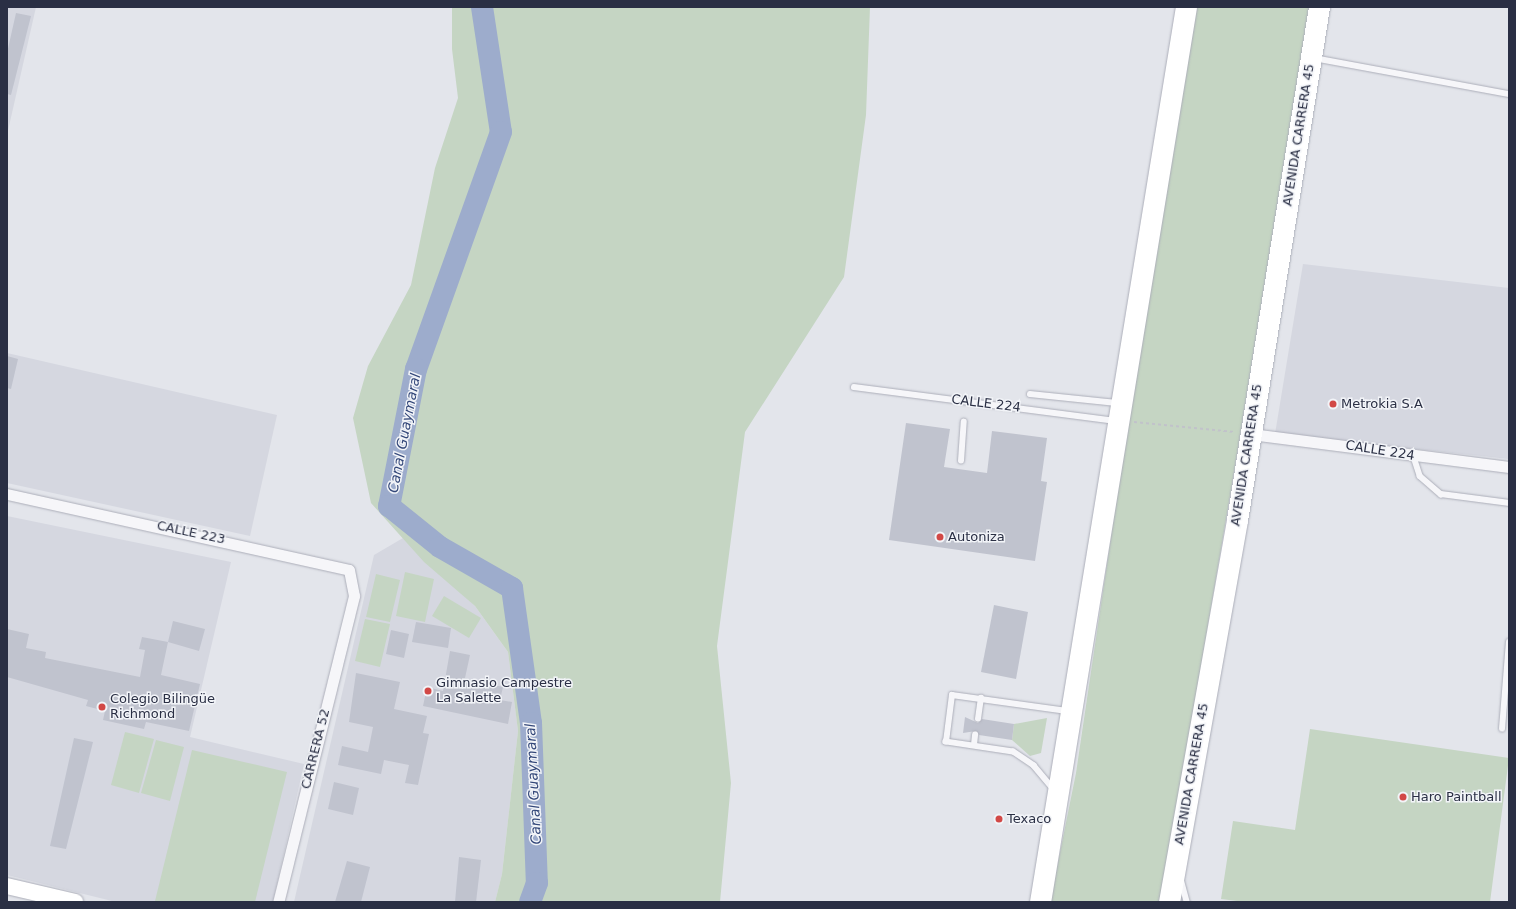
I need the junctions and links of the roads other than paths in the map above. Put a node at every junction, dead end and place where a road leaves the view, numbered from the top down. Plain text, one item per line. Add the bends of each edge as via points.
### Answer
1 (1186, 7) edge
2 (1320, 7) edge
3 (1311, 58) junction
4 (1509, 94) edge
5 (854, 387) dead end
6 (1030, 394) dead end
7 (1120, 412) junction
8 (964, 422) dead end
9 (1250, 434) junction
10 (1414, 456) junction
11 (961, 461) dead end
12 (1509, 467) edge
13 (7, 494) edge
14 (1509, 502) edge
15 (354, 596) joint
16 (1509, 642) edge
17 (981, 698) junction
18 (1072, 712) junction
19 (978, 719) dead end
20 (1502, 729) dead end
21 (975, 735) dead end
22 (974, 745) junction
23 (1058, 795) junction
24 (1177, 859) junction
25 (7, 886) edge
26 (75, 902) edge
27 (278, 902) edge
28 (1040, 902) edge
29 (1169, 902) edge
30 (1187, 902) edge

1 - 7 highway
2 - 3 highway, AVENIDA CARRERA 45
3 - 4 lane
3 - 9 highway, AVENIDA CARRERA 45
5 - 7 lane, CALLE 224
6 - 7 lane
7 - 18 highway
8 - 11 lane
9 - 10 street, CALLE 224
9 - 24 highway, AVENIDA CARRERA 45
10 - 12 street, CALLE 224
10 - 14 lane via 1420,476 1441,494
13 - 15 street, CALLE 223 via 340,566 349,570
15 - 27 street, CARRERA 52
16 - 20 lane
17 - 18 lane
17 - 19 lane
17 - 22 lane via 952,695 946,742
18 - 23 highway
21 - 22 lane
22 - 23 lane via 1020,756
23 - 28 highway
24 - 29 highway, AVENIDA CARRERA 45
24 - 30 lane
25 - 26 street

